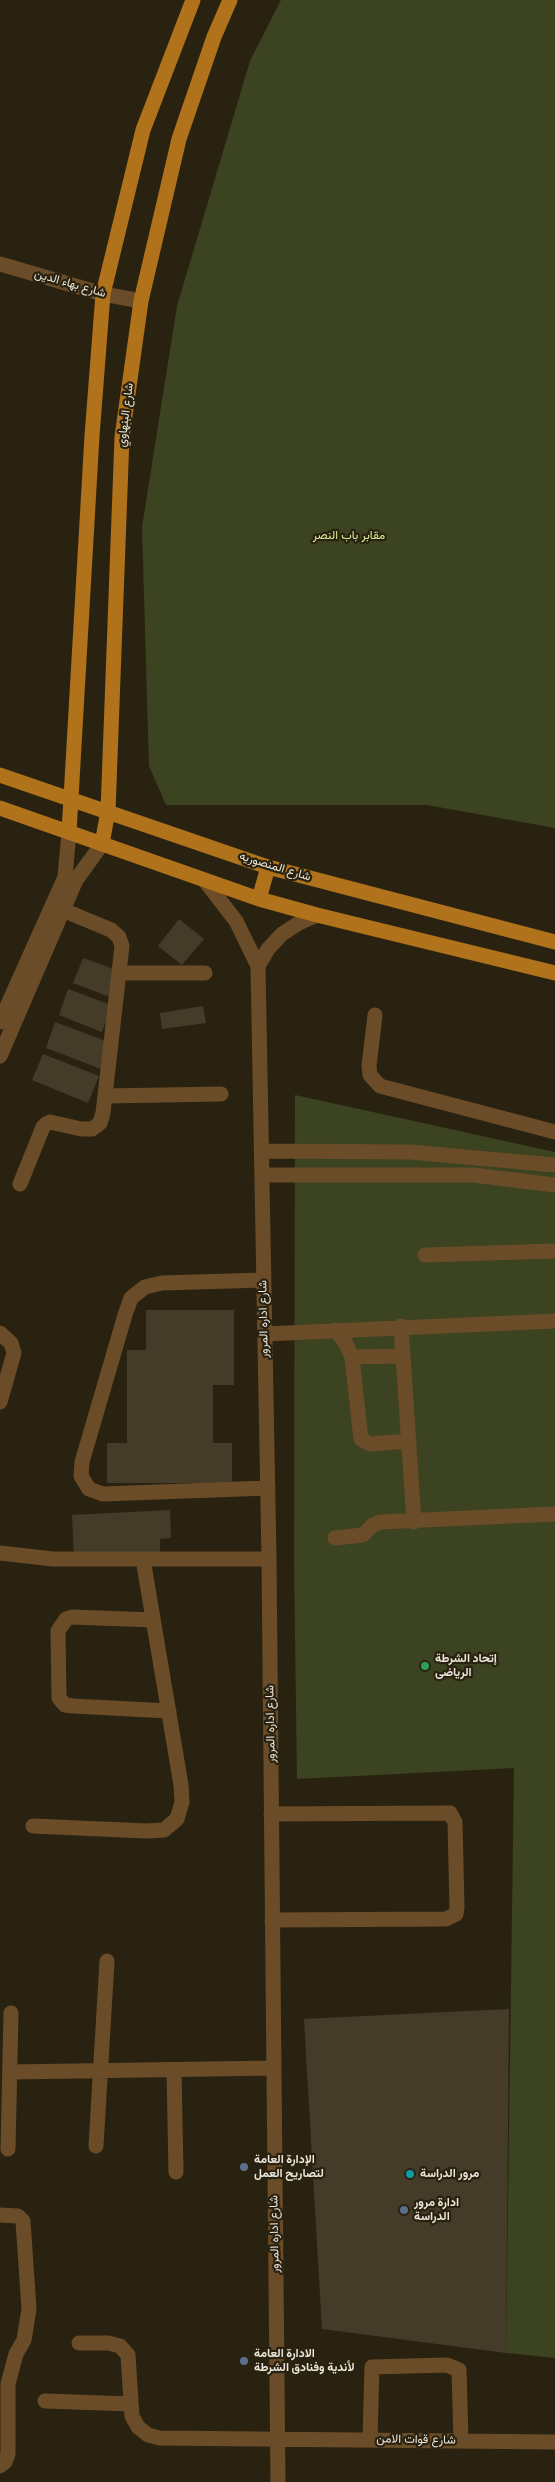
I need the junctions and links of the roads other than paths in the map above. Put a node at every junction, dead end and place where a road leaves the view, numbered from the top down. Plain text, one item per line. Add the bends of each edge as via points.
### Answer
1 (192, 0) edge
2 (230, 0) edge
3 (0, 264) edge
4 (103, 294) junction
5 (142, 301) junction
6 (0, 775) edge
7 (71, 799) junction
8 (0, 808) edge
9 (108, 811) junction
10 (69, 832) junction
11 (102, 844) junction
12 (268, 867) junction
13 (205, 882) junction
14 (259, 899) junction
15 (63, 910) junction
16 (317, 916) junction
17 (555, 942) edge
18 (258, 966) junction
19 (205, 972) dead end
20 (120, 973) junction
21 (555, 973) edge
22 (374, 1015) dead end
23 (0, 1022) edge
24 (0, 1056) edge
25 (221, 1094) dead end
26 (105, 1096) junction
27 (555, 1132) edge
28 (262, 1151) junction
29 (555, 1165) edge
30 (263, 1175) junction
31 (20, 1184) dead end
32 (555, 1185) edge
33 (555, 1251) edge
34 (425, 1255) dead end
35 (264, 1280) junction
36 (555, 1321) edge
37 (401, 1326) junction
38 (335, 1330) junction
39 (0, 1333) edge
40 (265, 1334) junction
41 (403, 1356) junction
42 (352, 1357) junction
43 (0, 1402) edge
44 (408, 1441) junction
45 (268, 1488) junction
46 (555, 1514) edge
47 (414, 1522) junction
48 (335, 1538) dead end
49 (2, 1551) edge
50 (143, 1559) junction
51 (269, 1559) junction
52 (153, 1620) junction
53 (169, 1711) junction
54 (272, 1814) junction
55 (32, 1826) dead end
56 (272, 1920) junction
57 (106, 1961) dead end
58 (11, 2013) dead end
59 (274, 2068) junction
60 (174, 2070) junction
61 (100, 2071) junction
62 (10, 2072) junction
63 (96, 2146) dead end
64 (8, 2148) dead end
65 (176, 2172) dead end
66 (0, 2215) edge
67 (79, 2343) dead end
68 (45, 2401) dead end
69 (131, 2404) junction
70 (277, 2437) junction
71 (370, 2439) junction
72 (461, 2440) junction
73 (555, 2442) edge
74 (0, 2466) edge
75 (278, 2482) edge

1 - 4 main road via 144,130
2 - 5 main road, شارع البنهاوي via 179,139
3 - 4 street, شارع بهاء الدين
4 - 5 street, شارع بهاء الدين
4 - 7 main road
5 - 9 main road, شارع البنهاوي via 122,437
6 - 7 main road, شارع المنصوريه
7 - 9 main road, شارع المنصوريه
7 - 10 main road
8 - 10 main road
9 - 11 main road, شارع البنهاوي
9 - 12 main road, شارع المنصوريه
10 - 11 main road
10 - 23 street via 64,876
11 - 13 main road
11 - 15 street via 76,880
12 - 14 main road
12 - 17 main road, شارع المنصوريه
13 - 14 main road
13 - 18 street, شارع اداره المرور via 236,921
14 - 16 main road
15 - 20 street via 111,930 118,937 122,946
15 - 24 street
16 - 18 street via 282,934
16 - 21 main road
18 - 28 street, شارع اداره المرور
19 - 20 street
20 - 26 street
22 - 27 street via 369,1066 370,1075 380,1086
25 - 26 street
26 - 31 street via 100,1123 92,1129 50,1122 43,1127
28 - 29 street via 410,1152
28 - 30 street, شارع اداره المرور
30 - 32 street via 473,1176
30 - 35 street, شارع اداره المرور
33 - 34 street
35 - 40 street, شارع اداره المرور
35 - 45 street via 162,1283 145,1287 131,1298 82,1462 81,1476 88,1489 103,1494
36 - 37 street
37 - 38 street
37 - 41 street
38 - 40 street
38 - 42 street
39 - 43 street via 11,1343 14,1353
40 - 45 street, شارع اداره المرور
41 - 42 street
41 - 44 street
42 - 44 street via 361,1439 370,1444
44 - 47 street
45 - 51 street, شارع اداره المرور
46 - 47 street
47 - 48 street via 376,1523 363,1535
49 - 50 street via 54,1559
50 - 51 street
50 - 52 street
51 - 54 street, شارع اداره المرور
52 - 53 street
52 - 53 street via 66,1619 58,1631 59,1698 73,1706
53 - 55 street via 182,1802 177,1819 164,1830
54 - 56 street, شارع اداره المرور
54 - 56 street via 450,1813 455,1822 457,1908 456,1914 446,1919
56 - 59 street, شارع اداره المرور
57 - 61 street
58 - 62 street
59 - 60 street
59 - 70 street, شارع اداره المرور
60 - 61 street
60 - 65 street
61 - 62 street
61 - 63 street
62 - 64 street
66 - 74 street via 18,2216 23,2220 29,2309 24,2340 16,2354 8,2384 8,2454
67 - 69 street, شارع قوات الامن via 108,2343 120,2346 128,2355
68 - 69 street
69 - 70 street, شارع قوات الامن via 132,2416 138,2427 148,2435 160,2438
70 - 71 street, شارع قوات الامن
70 - 75 street, شارع اداره المرور
71 - 72 street, شارع قوات الامن
71 - 72 street via 372,2367 448,2365 459,2370
72 - 73 street, شارع قوات الامن

